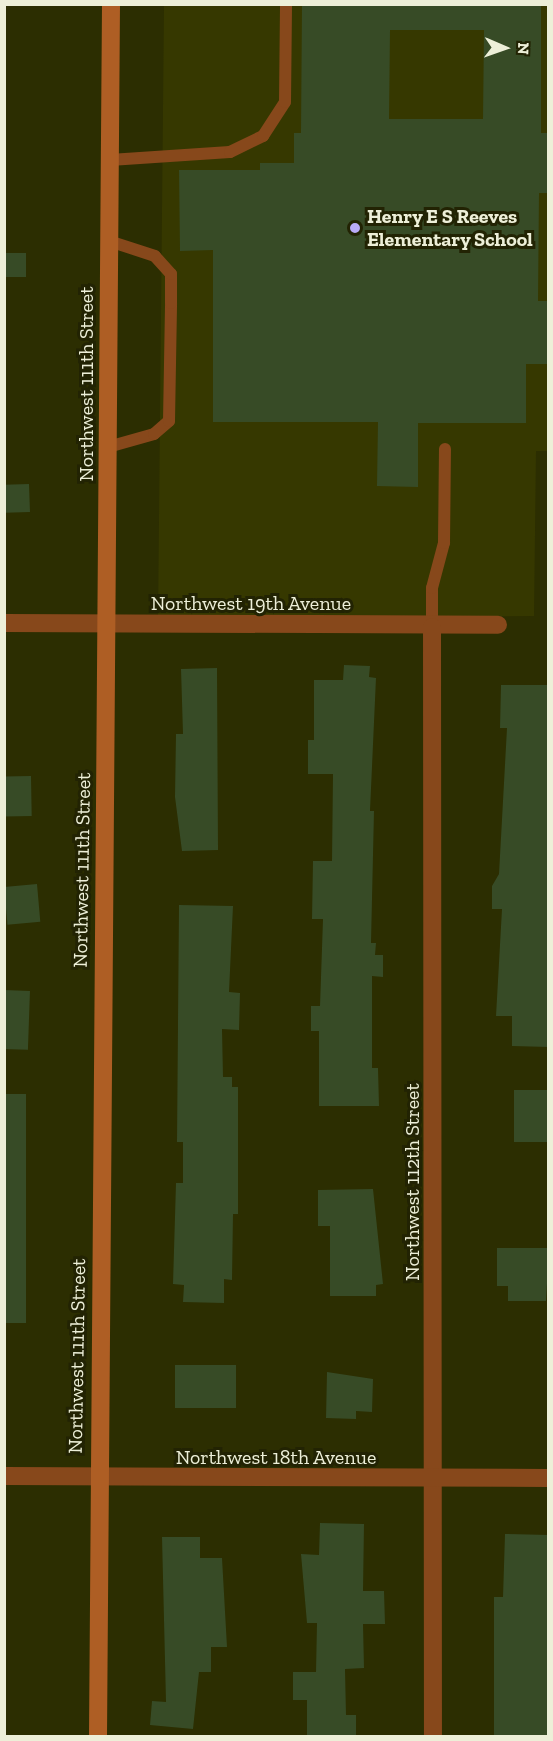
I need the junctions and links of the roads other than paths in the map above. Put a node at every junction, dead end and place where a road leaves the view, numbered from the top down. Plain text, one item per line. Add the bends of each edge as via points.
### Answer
1 (111, 4) edge
2 (286, 4) edge
3 (110, 160) junction
4 (109, 241) junction
5 (108, 447) junction
6 (445, 449) dead end
7 (4, 623) edge
8 (107, 625) junction
9 (498, 626) dead end
10 (432, 627) junction
11 (4, 1476) edge
12 (549, 1478) edge
13 (435, 1479) junction
14 (98, 1480) junction
15 (98, 1737) edge
16 (433, 1737) edge

1 - 3 street, Northwest 111th Street
2 - 3 lane via 285,102 263,136 230,152
3 - 4 street, Northwest 111th Street
4 - 5 street, Northwest 111th Street
4 - 5 lane via 155,256 171,274 171,303 169,421 154,434
5 - 8 street, Northwest 111th Street
6 - 10 lane via 444,543 432,588
7 - 8 street, Northwest 19th Avenue
8 - 10 street, Northwest 19th Avenue
8 - 14 street, Northwest 111th Street
9 - 10 street, Northwest 19th Avenue
10 - 13 street, Northwest 112th Street
11 - 14 street, Northwest 18th Avenue
12 - 13 street, Northwest 18th Avenue
13 - 14 street, Northwest 18th Avenue
13 - 16 street, Northwest 112th Street
14 - 15 street, Northwest 111th Street

